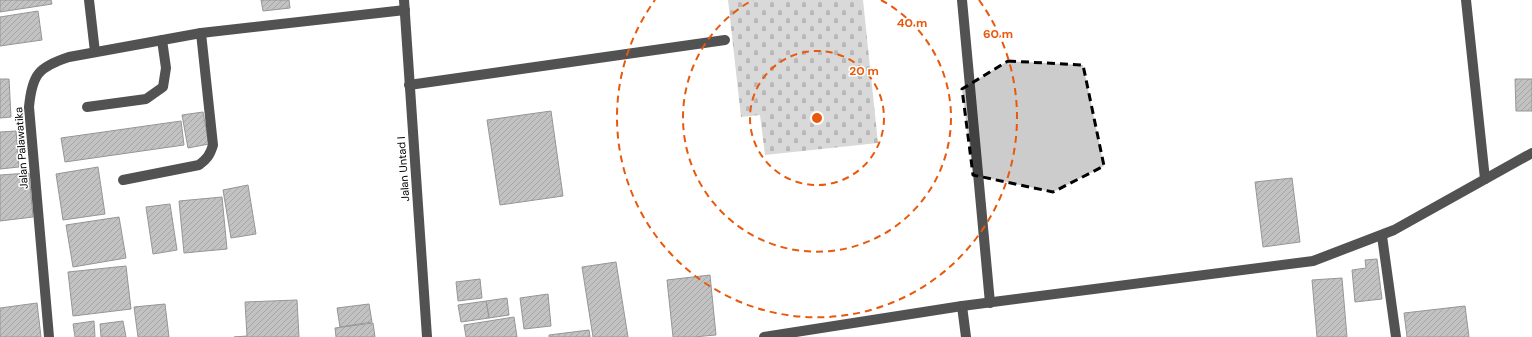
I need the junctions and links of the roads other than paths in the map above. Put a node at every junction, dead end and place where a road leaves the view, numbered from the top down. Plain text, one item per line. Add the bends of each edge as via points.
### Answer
1 (89, 0) edge
2 (962, 0) edge
3 (1466, 0) edge
4 (404, 5) edge
5 (201, 34) junction
6 (162, 40) junction
7 (725, 40) dead end
8 (95, 52) junction
9 (409, 85) junction
10 (87, 107) dead end
11 (1532, 152) edge
12 (1485, 179) junction
13 (123, 180) dead end
14 (1382, 236) junction
15 (990, 303) junction
16 (962, 306) junction
17 (49, 337) edge
18 (427, 337) edge
19 (764, 337) edge
20 (966, 337) edge
21 (1396, 337) edge

1 - 8 street
2 - 15 street
3 - 12 street
4 - 5 street, Jalan Palawatika
4 - 9 street, Jalan Untad I
5 - 6 street, Jalan Palawatika
5 - 13 street via 213,145 211,154 199,165
6 - 8 street, Jalan Palawatika
6 - 10 street via 166,68 164,87 146,99
7 - 9 street
8 - 17 street, Jalan Palawatika via 55,61 39,71 31,90 29,107
9 - 18 street, Jalan Untad I
11 - 12 street
12 - 14 street
14 - 15 street via 1314,261
14 - 21 street
15 - 16 street
16 - 19 street
16 - 20 street

